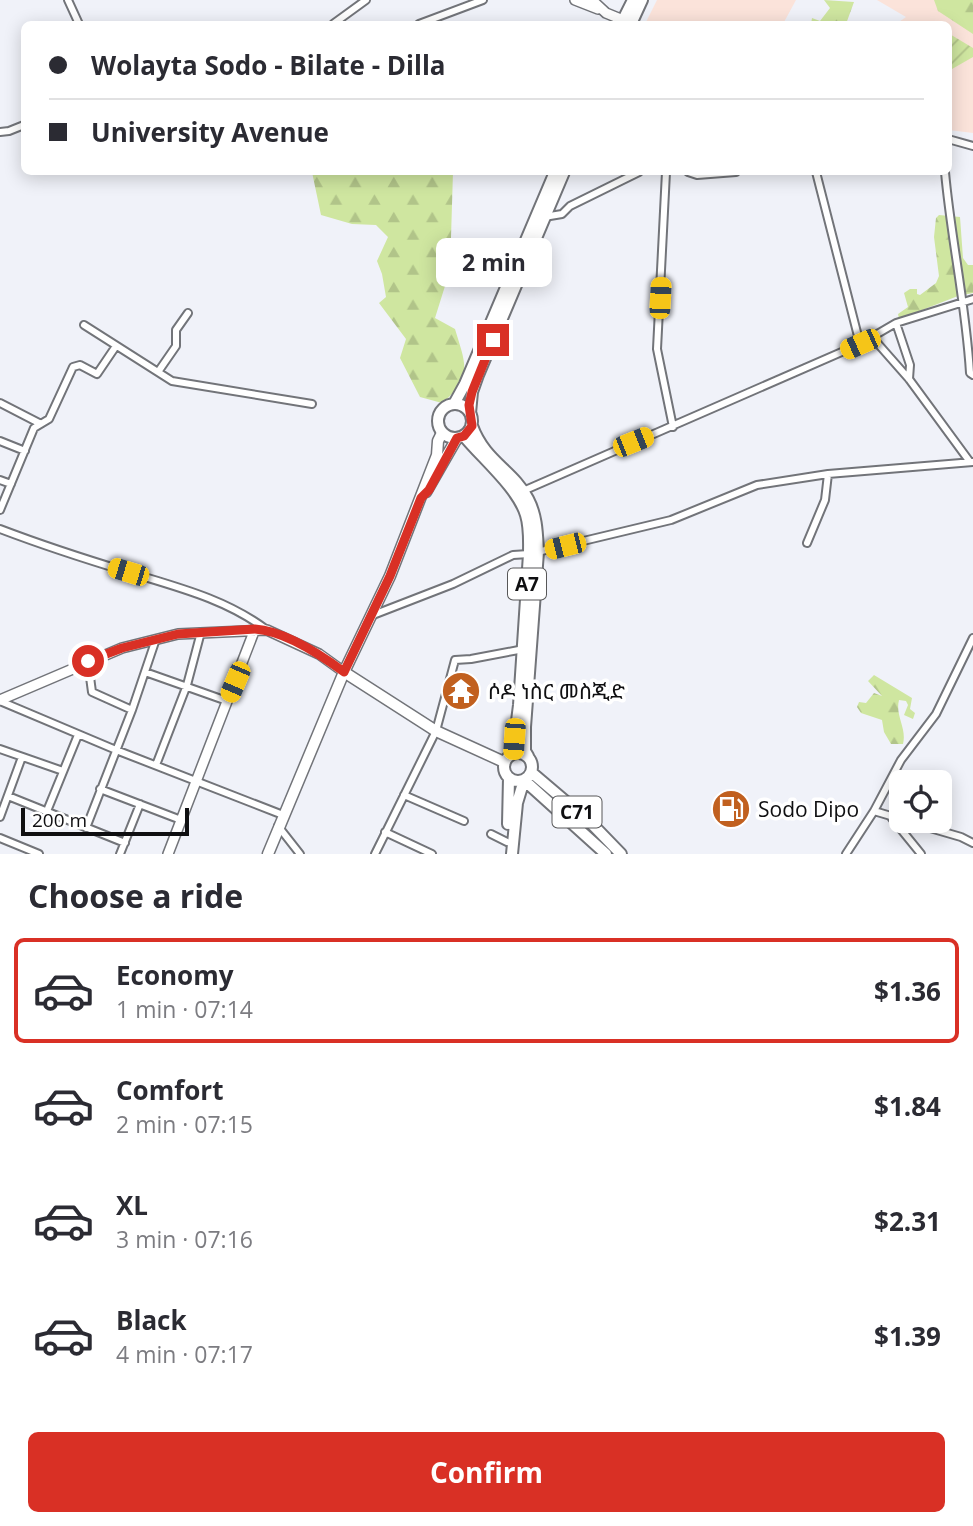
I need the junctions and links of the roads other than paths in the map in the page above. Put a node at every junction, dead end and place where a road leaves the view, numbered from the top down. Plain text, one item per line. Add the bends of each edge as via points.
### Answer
1 (68, 0) edge
2 (366, 0) edge
3 (575, 0) edge
4 (592, 0) edge
5 (633, 0) edge
6 (642, 0) edge
7 (478, 1) edge
8 (606, 12) junction
9 (78, 21) edge
10 (337, 21) edge
11 (427, 21) edge
12 (622, 21) edge
13 (626, 21) edge
14 (626, 21) edge
15 (21, 126) edge
16 (0, 132) edge
17 (952, 140) edge
18 (973, 146) edge
19 (554, 175) edge
20 (562, 175) edge
21 (633, 175) edge
22 (666, 175) edge
23 (817, 175) edge
24 (945, 175) edge
25 (541, 216) junction
26 (973, 299) edge
27 (964, 300) junction
28 (188, 313) dead end
29 (896, 323) junction
30 (83, 325) dead end
31 (872, 337) junction
32 (860, 344) junction
33 (116, 346) junction
34 (158, 372) junction
35 (973, 375) edge
36 (909, 379) junction
37 (0, 403) edge
38 (312, 404) dead end
39 (454, 404) junction
40 (470, 413) junction
41 (39, 423) junction
42 (472, 426) junction
43 (673, 427) junction
44 (442, 433) junction
45 (460, 437) junction
46 (0, 441) edge
47 (25, 451) junction
48 (972, 462) edge
49 (828, 474) junction
50 (0, 480) edge
51 (11, 484) junction
52 (523, 491) junction
53 (421, 498) junction
54 (0, 510) edge
55 (0, 529) edge
56 (807, 543) dead end
57 (534, 553) junction
58 (371, 615) junction
59 (255, 629) junction
60 (267, 630) junction
61 (201, 632) junction
62 (156, 638) junction
63 (973, 638) edge
64 (525, 649) junction
65 (88, 661) junction
66 (145, 672) junction
67 (344, 672) junction
68 (187, 685) junction
69 (0, 701) edge
70 (227, 701) junction
71 (132, 710) junction
72 (436, 732) junction
73 (78, 735) junction
74 (0, 749) edge
75 (116, 750) junction
76 (513, 753) junction
77 (528, 756) junction
78 (22, 757) junction
79 (504, 762) junction
80 (156, 765) junction
81 (63, 771) junction
82 (528, 776) junction
83 (509, 778) junction
84 (196, 781) junction
85 (100, 789) junction
86 (404, 795) junction
87 (8, 796) junction
88 (140, 804) junction
89 (47, 811) junction
90 (874, 811) junction
91 (283, 815) junction
92 (889, 816) edge
93 (0, 817) edge
94 (181, 820) junction
95 (464, 821) dead end
96 (278, 826) junction
97 (86, 828) junction
98 (385, 832) junction
99 (973, 832) edge
100 (904, 833) edge
101 (945, 833) edge
102 (491, 834) dead end
103 (0, 838) edge
104 (970, 841) edge
105 (125, 843) junction
106 (507, 848) edge
107 (35, 853) edge
108 (120, 854) edge
109 (168, 854) edge
110 (268, 854) edge
111 (300, 854) edge
112 (375, 854) edge
113 (432, 854) edge
114 (513, 854) edge
115 (606, 854) edge
116 (621, 854) edge
117 (846, 854) edge
118 (921, 854) edge

1 - 9 street
2 - 10 street
3 - 8 main road
4 - 8 main road
5 - 13 highway
6 - 14 highway
7 - 11 street
8 - 12 main road
15 - 16 street
17 - 18 street
19 - 25 highway, A7
20 - 25 highway, A7
21 - 25 street via 562,214
22 - 43 street via 657,349
23 - 32 street
24 - 27 street via 957,277
25 - 39 highway, A7
25 - 40 highway, A7 via 478,375
26 - 27 street
27 - 29 street
27 - 35 street
28 - 34 street via 176,330 176,346
29 - 31 street
29 - 36 street via 910,365
30 - 33 street
31 - 32 street
31 - 36 street
32 - 43 street
33 - 34 street
33 - 41 street via 97,374 80,365 73,367 49,419
34 - 38 street via 181,384
36 - 48 street
37 - 41 street
39 - 40 highway
39 - 44 highway, A7 via 439,415
40 - 42 highway, A7
41 - 47 street
42 - 45 highway, A7
42 - 52 highway, A7 via 488,455
43 - 52 street
44 - 45 highway
44 - 53 main road, A7
45 - 53 main road, A7
45 - 57 highway, A7 via 521,504
46 - 47 street
47 - 51 street
48 - 49 street
49 - 56 street via 825,500
49 - 57 street via 757,485 671,520
50 - 51 street
51 - 54 street
52 - 57 highway, A7 via 534,512
53 - 58 main road, A7
55 - 60 street via 200,594 246,614
57 - 58 street via 513,555
57 - 64 highway, A7
58 - 67 main road, A7
59 - 60 main road
59 - 61 main road
59 - 70 main road
60 - 67 main road via 319,654
61 - 62 main road
61 - 68 street
62 - 65 main road
62 - 66 street
63 - 90 street via 936,714 901,760
64 - 72 street via 455,660
64 - 76 highway, A7
64 - 77 highway, A7
65 - 69 main road
65 - 71 street via 92,692
66 - 68 street
66 - 71 street
67 - 72 main road
67 - 91 main road, A7
68 - 70 street
68 - 80 street
69 - 73 street
70 - 84 main road
71 - 75 street
72 - 79 main road
72 - 86 street
73 - 75 street
73 - 81 street
74 - 78 street
75 - 80 street
75 - 85 street
76 - 77 highway
76 - 79 highway
77 - 82 highway, A7 via 532,763
78 - 81 street
78 - 87 street
79 - 83 highway
80 - 84 street
81 - 89 street
82 - 83 highway via 516,781
82 - 114 highway, A7 via 517,803
82 - 115 highway, C71
82 - 116 highway, C71 via 591,823
83 - 106 highway
84 - 91 street
84 - 94 main road
85 - 88 street
85 - 97 street
86 - 95 street
86 - 98 street
87 - 89 street
87 - 93 street
88 - 94 street
88 - 105 street
89 - 97 street
90 - 92 street
90 - 117 street
91 - 96 main road, A7
94 - 109 main road
96 - 110 main road, A7
96 - 111 street
97 - 105 street
98 - 112 street
98 - 113 street
99 - 104 street
100 - 118 street
101 - 104 street
102 - 106 street
103 - 107 street
105 - 108 street

